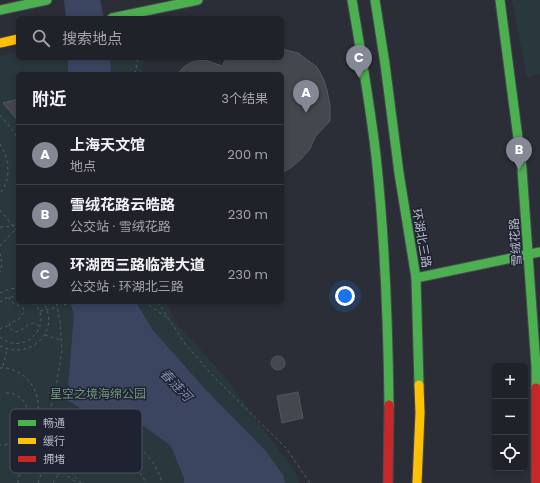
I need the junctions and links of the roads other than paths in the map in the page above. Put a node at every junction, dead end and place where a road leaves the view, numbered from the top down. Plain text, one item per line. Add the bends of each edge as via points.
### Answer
1 (47, 0) edge
2 (198, 0) edge
3 (352, 0) edge
4 (375, 0) edge
5 (500, 0) edge
6 (0, 10) edge
7 (122, 16) edge
8 (16, 40) edge
9 (0, 44) edge
10 (540, 252) edge
11 (528, 255) junction
12 (416, 278) junction
13 (388, 483) edge
14 (417, 483) edge
15 (536, 483) edge

1 - 6 main road
2 - 7 main road
3 - 13 main road via 378,179 386,284 390,422
4 - 12 main road, 环湖北三路
5 - 11 main road, 雪绒花路 via 522,169
8 - 9 main road
10 - 11 main road
11 - 12 main road
11 - 15 main road, 雪绒花路 via 536,366
12 - 14 main road, 环湖北三路 via 420,414

